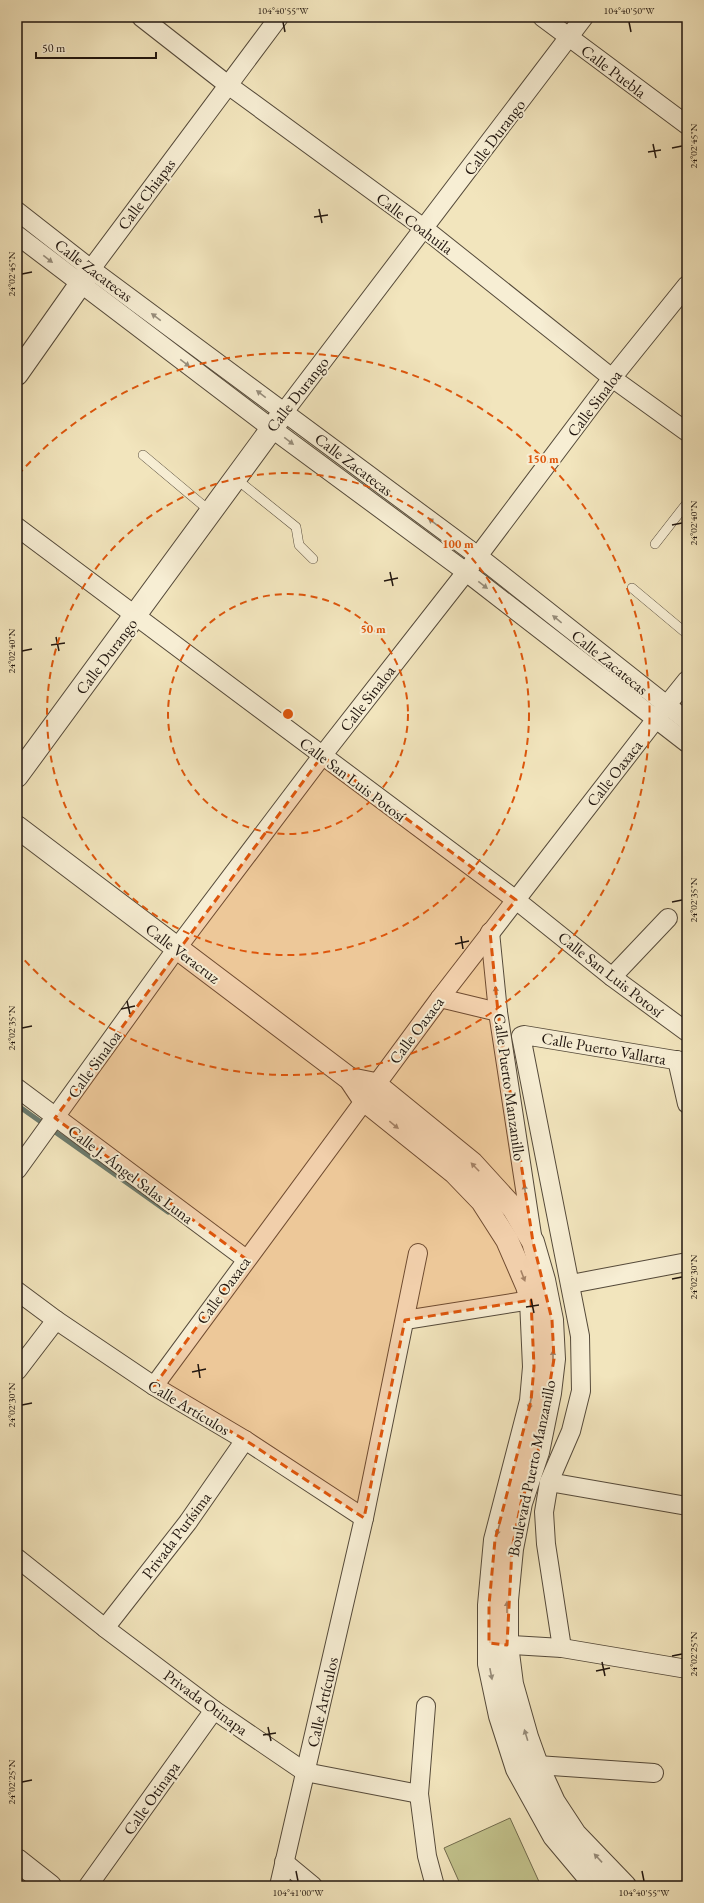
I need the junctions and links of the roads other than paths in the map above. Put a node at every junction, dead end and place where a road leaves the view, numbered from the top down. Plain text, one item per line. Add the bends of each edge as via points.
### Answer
1 (141, 17) edge
2 (279, 17) edge
3 (542, 17) edge
4 (584, 17) edge
5 (569, 37) junction
6 (228, 85) junction
7 (687, 125) edge
8 (17, 212) edge
9 (424, 229) junction
10 (17, 235) edge
11 (86, 276) junction
12 (687, 285) edge
13 (17, 374) edge
14 (612, 378) junction
15 (278, 420) junction
16 (687, 432) edge
17 (143, 455) dead end
18 (235, 478) junction
19 (687, 503) edge
20 (211, 512) junction
21 (17, 527) edge
22 (655, 544) dead end
23 (478, 556) junction
24 (313, 559) dead end
25 (466, 572) junction
26 (632, 588) dead end
27 (136, 615) junction
28 (687, 634) edge
29 (687, 680) edge
30 (660, 712) junction
31 (687, 721) edge
32 (687, 743) edge
33 (322, 756) junction
34 (17, 776) edge
35 (17, 827) edge
36 (516, 900) junction
37 (668, 918) dead end
38 (490, 932) junction
39 (177, 948) junction
40 (612, 977) junction
41 (440, 998) junction
42 (498, 1012) junction
43 (687, 1032) edge
44 (682, 1061) edge
45 (17, 1088) edge
46 (369, 1092) junction
47 (687, 1104) edge
48 (55, 1118) junction
49 (17, 1170) edge
50 (496, 1204) junction
51 (533, 1242) junction
52 (418, 1253) dead end
53 (246, 1259) junction
54 (687, 1262) edge
55 (571, 1284) junction
56 (17, 1291) edge
57 (531, 1300) junction
58 (56, 1320) junction
59 (405, 1320) junction
60 (17, 1372) edge
61 (154, 1386) junction
62 (245, 1440) junction
63 (549, 1482) junction
64 (687, 1506) edge
65 (364, 1518) junction
66 (19, 1565) edge
67 (105, 1628) junction
68 (498, 1644) junction
69 (562, 1648) junction
70 (687, 1669) edge
71 (426, 1706) dead end
72 (214, 1710) junction
73 (537, 1765) junction
74 (305, 1772) junction
75 (654, 1773) dead end
76 (419, 1794) junction
77 (17, 1860) edge
78 (284, 1862) junction
79 (50, 1886) edge
80 (88, 1886) edge
81 (279, 1886) edge
82 (313, 1886) edge
83 (435, 1886) edge
84 (596, 1886) edge
85 (625, 1886) edge

1 - 6 street, Calle Coahuila
2 - 6 street, Calle Chiapas
3 - 5 street, Calle Puebla
4 - 5 street, Calle Durango
5 - 7 street, Calle Puebla
5 - 9 street, Calle Durango
6 - 9 street, Calle Coahuila
6 - 11 street, Calle Chiapas
8 - 11 street, Calle Zacatecas
9 - 14 street, Calle Coahuila
9 - 15 street, Calle Durango
10 -> 11 street, Calle Zacatecas
11 - 13 street, Calle Chiapas
11 - 15 street, Calle Zacatecas
12 - 14 street, Calle Sinaloa
14 - 16 street, Calle Coahuila
14 - 23 street, Calle Sinaloa
15 - 18 street, Calle Durango
23 -> 15 street, Calle Zacatecas
15 -> 25 street, Calle Zacatecas
17 - 20 lane
18 - 20 street, Calle Durango
18 - 24 lane via 296,527 299,546
19 - 22 lane
20 - 27 street, Calle Durango
21 - 27 street, Calle San Luis Potosí
23 - 25 street, Calle Sinaloa
30 -> 23 street, Calle Zacatecas
25 -> 30 street, Calle Zacatecas
25 - 33 street, Calle Sinaloa
26 - 28 lane
27 - 33 street, Calle San Luis Potosí
27 - 34 street, Calle Durango
29 - 30 street, Calle Oaxaca
30 - 31 street, Calle Zacatecas
30 - 32 street, Calle Zacatecas
30 - 36 street, Calle Oaxaca
33 - 36 street, Calle San Luis Potosí
33 - 39 street, Calle Sinaloa
35 - 39 street, Calle Veracruz
36 - 38 street, Calle Oaxaca
36 - 40 street, Calle San Luis Potosí
37 - 40 street
38 - 41 street, Calle Oaxaca
42 -> 38 street, Calle Puerto Manzanillo
39 - 46 street, Calle Veracruz
39 - 48 street, Calle Sinaloa
40 - 43 street, Calle San Luis Potosí
41 - 42 street
41 - 46 street, Calle Oaxaca
51 -> 42 street, Calle Puerto Manzanillo
44 - 47 street
44 - 55 street, Calle Puerto Vallarta via 521,1036
45 - 48 street, Calle J. Ángel Salas Luna
46 - 50 street, Boulevard Puerto Manzanillo via 472,1163
46 - 53 street, Calle Oaxaca
48 - 49 street, Calle Sinaloa
48 - 53 street, Calle J. Ángel Salas Luna
50 - 51 street, Boulevard Puerto Manzanillo via 513,1208
50 -> 57 street, Boulevard Puerto Manzanillo
68 -> 51 street, Boulevard Puerto Manzanillo via 521,1503 538,1452 554,1359 552,1320
52 - 59 street, Calle Artículos
53 - 61 street, Calle Oaxaca
54 - 55 street
55 - 63 street via 580,1336 581,1391 571,1431
56 - 58 street, Calle Artículos
57 - 59 street
57 -> 68 street, Boulevard Puerto Manzanillo via 534,1367 531,1401 495,1540 489,1605
58 - 60 street
58 - 61 street, Calle Artículos
59 - 65 street, Calle Artículos
61 - 62 street, Calle Artículos
62 - 65 street, Calle Artículos
62 - 67 street, Privada Purísima via 188,1522
63 - 64 street
63 - 69 street via 544,1512 546,1544
65 - 74 street, Calle Artículos
66 - 67 street, Privada Otinapa
67 - 72 street, Privada Otinapa
68 - 69 street
73 -> 68 street, Boulevard Puerto Manzanillo
68 -> 84 street, Boulevard Puerto Manzanillo via 489,1664 500,1716 517,1769 554,1836
69 - 70 street
71 - 76 street
72 - 74 street, Privada Otinapa
72 - 80 street, Calle Otinapa
73 - 75 street
85 -> 73 street, Boulevard Puerto Manzanillo via 576,1834 554,1802
74 - 76 street, Privada Otinapa
74 - 78 street, Calle Artículos
76 - 83 street via 427,1856
77 - 79 street
78 - 81 street, Calle Artículos
78 - 82 street

